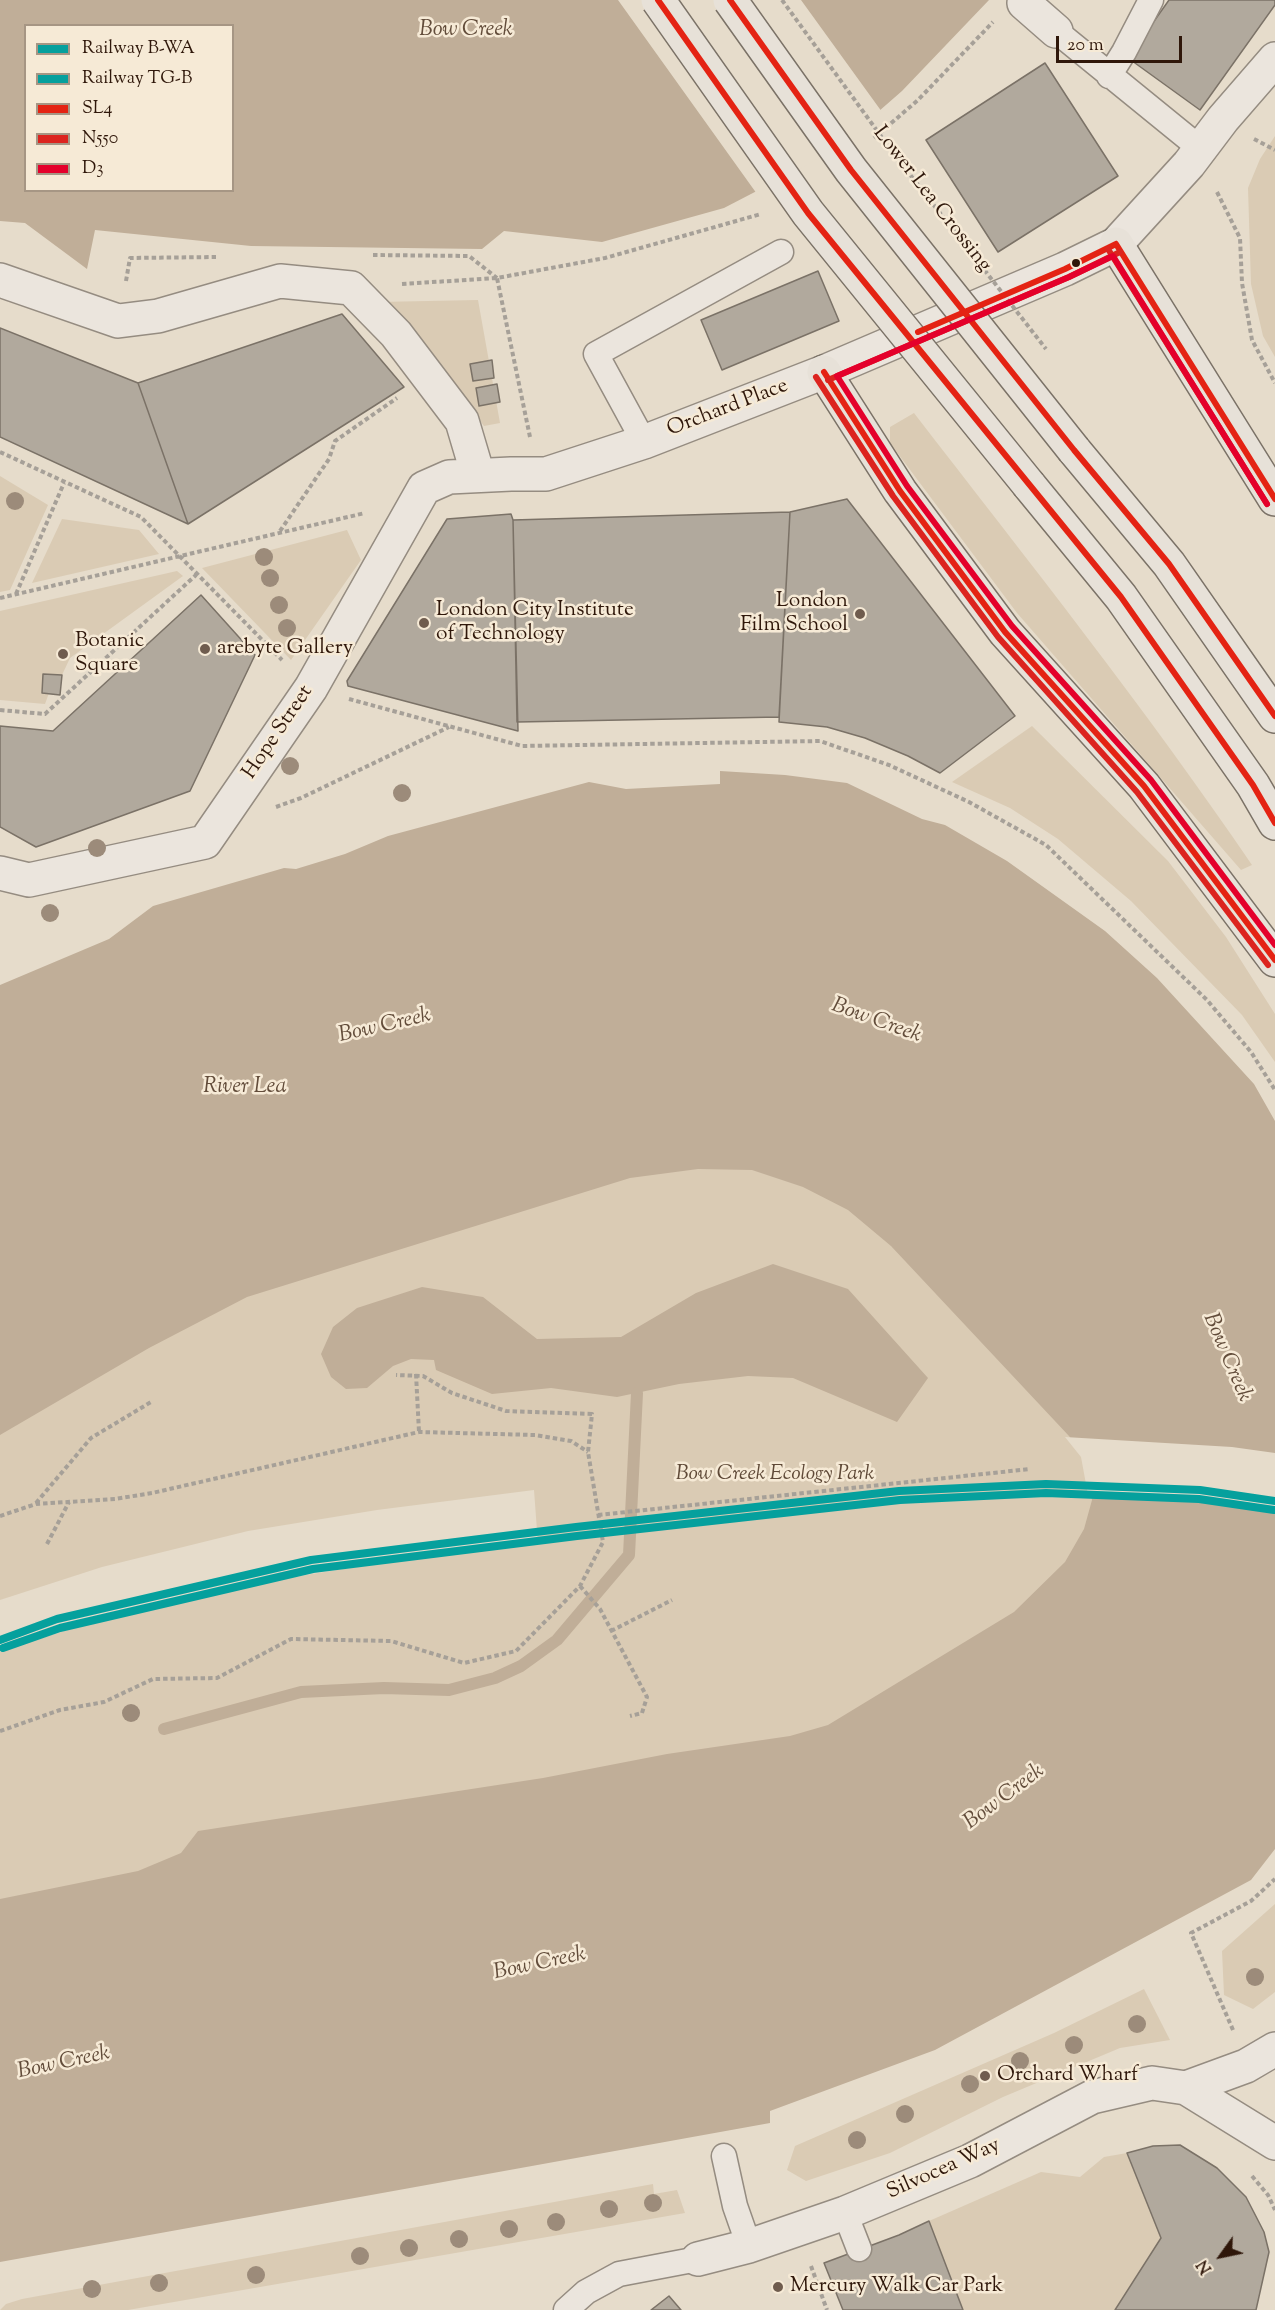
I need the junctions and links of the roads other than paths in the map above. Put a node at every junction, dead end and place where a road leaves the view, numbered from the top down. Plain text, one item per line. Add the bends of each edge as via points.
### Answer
1 (658, 0) edge
2 (730, 0) edge
3 (1151, 0) edge
4 (1024, 3) road end
5 (1056, 31) joint
6 (1275, 58) edge
7 (1109, 76) junction
8 (1195, 156) junction
9 (1116, 244) junction
10 (782, 252) dead end
11 (0, 279) edge
12 (824, 372) junction
13 (644, 442) junction
14 (478, 475) junction
15 (1275, 499) edge
16 (1275, 716) edge
17 (1275, 824) edge
18 (0, 873) edge
19 (1275, 960) edge
20 (1275, 2049) edge
21 (1186, 2088) junction
22 (1275, 2143) edge
23 (724, 2156) dead end
24 (845, 2213) junction
25 (749, 2246) junction
26 (859, 2249) dead end
27 (698, 2259) joint
28 (566, 2310) edge

1 - 17 highway, bridge via 808,213 1121,597 1253,785
2 - 16 highway, Lower Lea Crossing, bridge via 851,170 1169,564
3 - 7 lane
4 - 5 street
5 - 7 lane
6 - 8 street, Orchard Place
7 - 8 lane
8 - 9 street, Orchard Place
9 - 12 street, Orchard Place
9 - 15 highway
10 - 13 lane via 596,354
11 - 14 street via 118,321 158,316 280,281 351,288 396,334 462,421
12 - 13 street, Orchard Place
12 - 19 highway via 900,491 1005,632 1144,786
13 - 14 street, Orchard Place via 546,474
14 - 18 street, Hope Street via 449,477 424,488 311,688 205,842 29,880
20 - 21 street, Silvocea Way via 1246,2066
21 - 22 street, Silvocea Way
21 - 24 street, Silvocea Way via 1152,2083 1092,2097 970,2161
23 - 25 lane
24 - 25 street, Silvocea Way
24 - 26 lane
25 - 27 street, Silvocea Way
27 - 28 lane via 619,2274 586,2292

